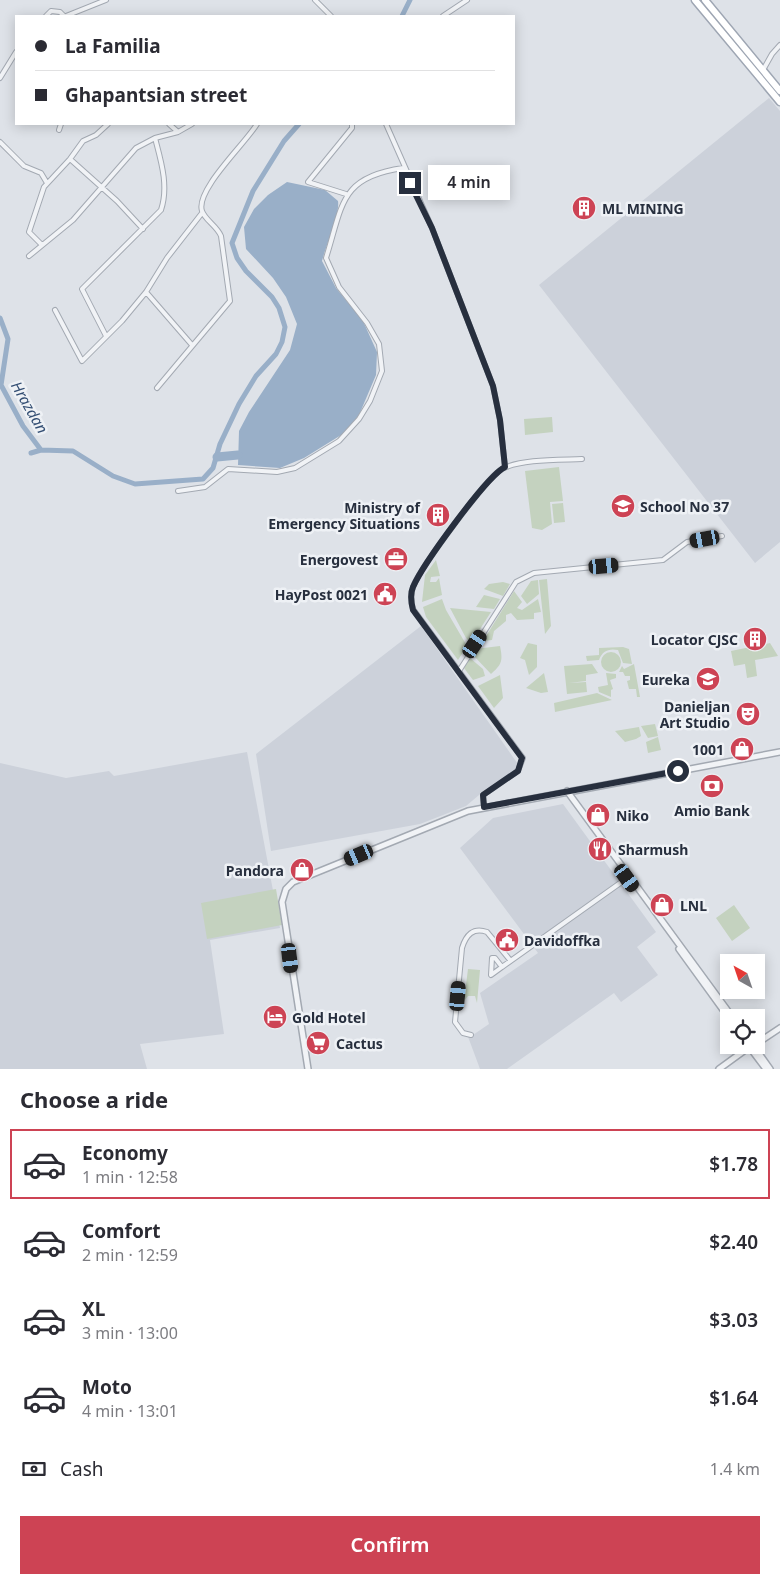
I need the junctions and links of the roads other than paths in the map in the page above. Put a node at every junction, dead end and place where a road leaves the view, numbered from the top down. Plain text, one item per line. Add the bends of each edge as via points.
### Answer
1 (106, 0) edge
2 (315, 0) edge
3 (467, 0) edge
4 (695, 0) edge
5 (705, 0) edge
6 (714, 12) junction
7 (47, 15) edge
8 (64, 15) edge
9 (68, 15) edge
10 (330, 15) edge
11 (444, 15) edge
12 (709, 17) junction
13 (780, 46) edge
14 (15, 54) edge
15 (763, 70) junction
16 (0, 78) edge
17 (775, 88) edge
18 (780, 102) edge
19 (61, 125) edge
20 (107, 125) edge
21 (170, 125) edge
22 (190, 125) edge
23 (256, 125) edge
24 (352, 125) edge
25 (386, 125) edge
26 (59, 130) dead end
27 (178, 132) junction
28 (155, 138) junction
29 (0, 142) edge
30 (70, 159) junction
31 (403, 168) junction
32 (48, 183) junction
33 (100, 188) junction
34 (346, 194) junction
35 (202, 213) junction
36 (143, 229) junction
37 (42, 246) junction
38 (29, 256) dead end
39 (146, 292) junction
40 (55, 310) dead end
41 (106, 336) junction
42 (192, 345) junction
43 (157, 388) dead end
44 (582, 459) dead end
45 (505, 467) junction
46 (178, 491) dead end
47 (722, 536) dead end
48 (459, 671) junction
49 (780, 753) edge
50 (567, 793) junction
51 (484, 808) junction
52 (628, 877) junction
53 (510, 960) junction
54 (502, 967) dead end
55 (723, 1009) edge
56 (726, 1009) edge
57 (780, 1026) edge
58 (471, 1035) dead end
59 (765, 1037) edge
60 (741, 1054) edge
61 (758, 1054) edge
62 (759, 1054) edge
63 (309, 1069) edge
64 (721, 1069) edge
65 (766, 1069) edge
66 (770, 1069) edge

1 - 9 street
2 - 10 street
3 - 11 street
4 - 12 main road
5 - 6 main road
6 - 12 main road
6 - 15 main road
7 - 8 street via 52,11
12 - 17 main road
13 - 15 street
14 - 16 street
15 - 17 main road
17 - 18 main road
19 - 26 street
20 - 30 street via 82,141
21 - 27 street
22 - 27 street
23 - 35 street via 209,186 201,204
24 - 34 street via 308,182
25 - 31 street
27 - 28 street
28 - 33 street via 136,148
28 - 36 street via 165,198 162,210
29 - 32 street via 11,156 41,173
30 - 32 street
30 - 33 street
31 - 34 street via 378,172
31 - 45 street via 432,228 493,386
32 - 37 street via 29,232
33 - 36 street
33 - 37 street via 73,220
34 - 46 street via 326,258 339,287 367,323 378,344 382,371 370,401 339,441 295,468 277,472 228,469 205,487
35 - 39 street via 167,258
35 - 42 street via 220,236 230,301
36 - 41 street via 82,289
37 - 38 street
39 - 41 street
39 - 42 street
40 - 41 street via 82,361
42 - 43 street
44 - 45 street
45 - 48 street via 488,481 412,587 410,599 413,610
47 - 48 street via 687,542 663,560 524,576 516,582
48 - 51 street via 522,758 518,771 483,795
49 - 50 street
50 - 51 street
50 - 52 street
51 - 63 street via 343,863 287,890 285,909
52 - 53 street
52 - 55 street
52 - 56 street
53 - 54 street
53 - 58 street via 488,932 469,933 465,939 455,1022 463,1033
57 - 59 street
60 - 64 street
61 - 65 street
62 - 66 street

